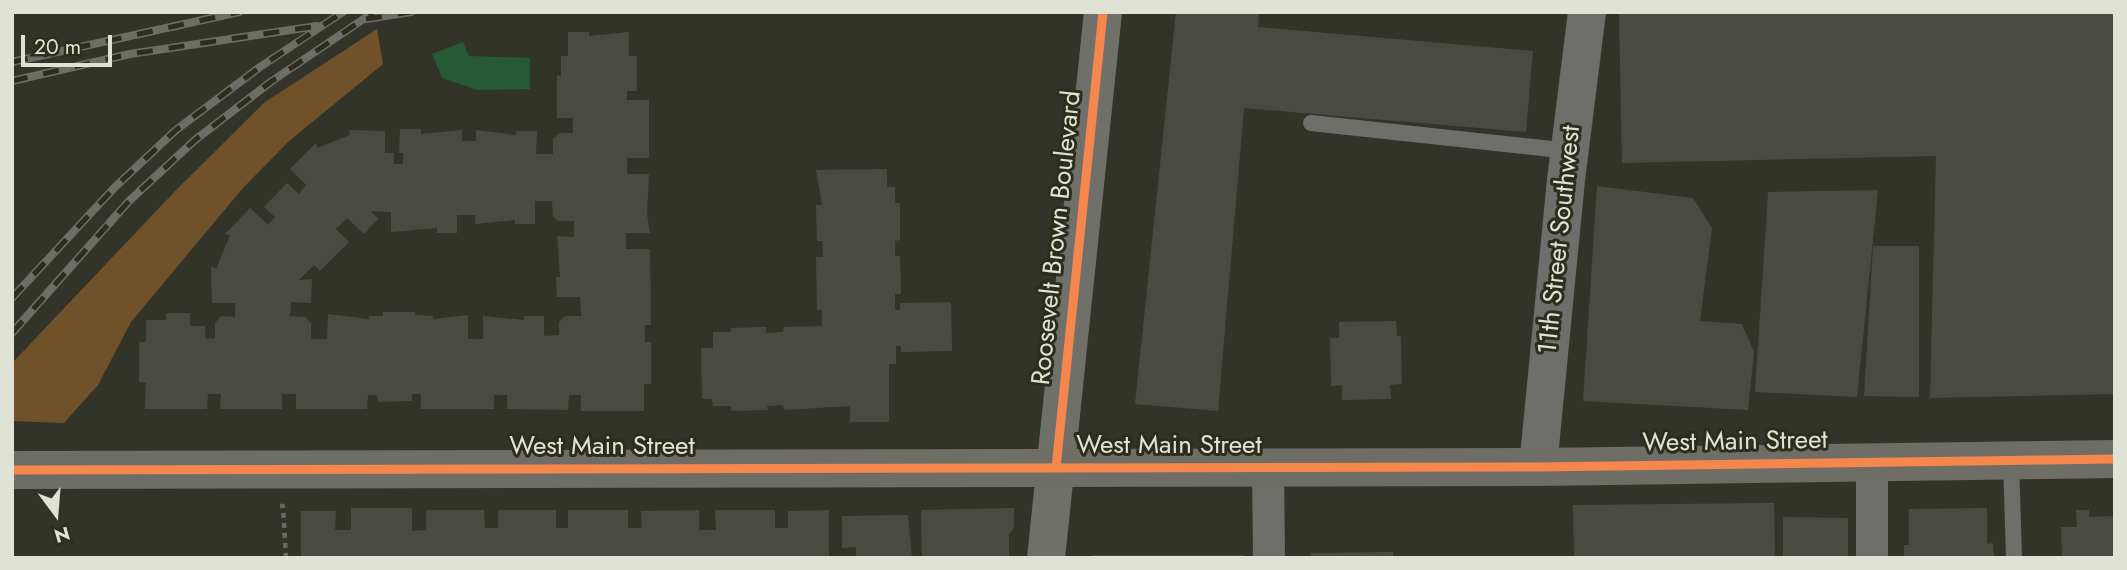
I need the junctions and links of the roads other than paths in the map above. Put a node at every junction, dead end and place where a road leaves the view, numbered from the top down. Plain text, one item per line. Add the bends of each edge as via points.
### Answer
1 (1103, 12) edge
2 (1587, 12) edge
3 (1311, 123) dead end
4 (1570, 150) junction
5 (2115, 459) edge
6 (2011, 460) junction
7 (1872, 462) junction
8 (1538, 467) junction
9 (1056, 468) junction
10 (1268, 468) junction
11 (12, 471) edge
12 (1046, 558) edge
13 (1269, 558) edge
14 (1872, 558) edge
15 (2014, 558) edge

1 - 9 main road, Roosevelt Brown Boulevard
2 - 4 street, 11th Street Southwest
3 - 4 lane
4 - 8 street, 11th Street Southwest
5 - 6 main road, West Main Street
6 - 7 main road, West Main Street
6 - 15 lane
7 - 8 main road, West Main Street
7 - 14 street
8 - 10 main road, West Main Street
9 - 10 main road, West Main Street
9 - 11 main road, West Main Street
9 - 12 main road, Roosevelt Brown Boulevard
10 - 13 street

